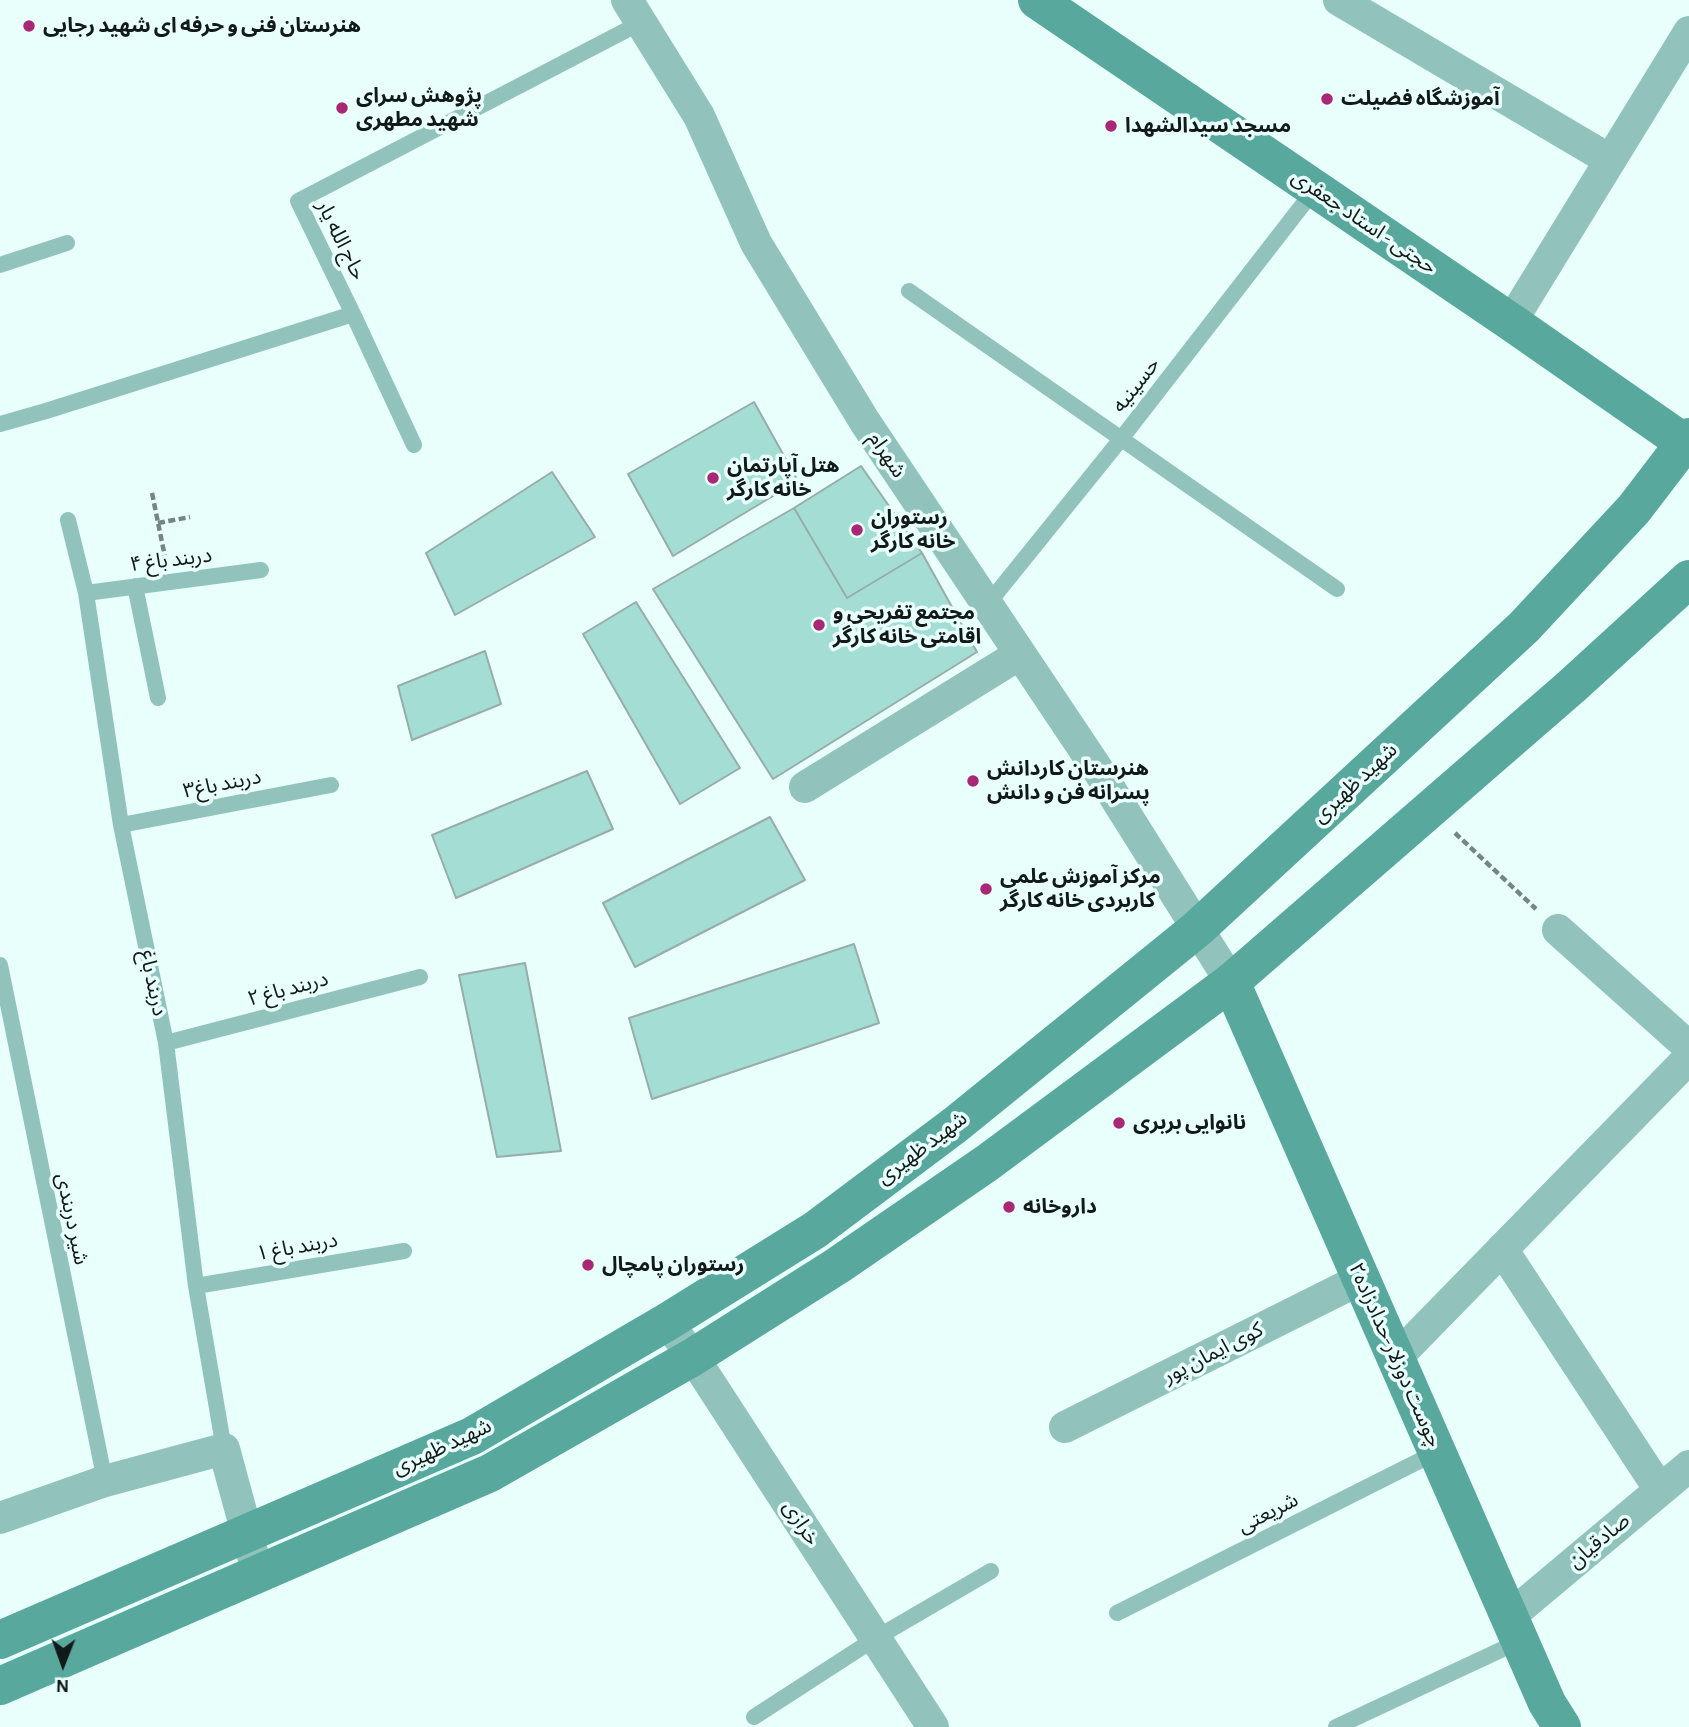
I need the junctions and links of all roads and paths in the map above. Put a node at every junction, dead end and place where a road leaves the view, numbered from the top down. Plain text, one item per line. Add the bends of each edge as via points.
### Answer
1 (1037, 0) edge
2 (1339, 0) edge
3 (635, 11) edge
4 (1689, 32) edge
5 (1610, 160) junction
6 (1315, 189) junction
7 (67, 243) dead end
8 (0, 265) edge
9 (909, 291) dead end
10 (354, 314) junction
11 (1511, 322) junction
12 (0, 424) edge
13 (1121, 439) junction
14 (1688, 442) edge
15 (414, 445) dead end
16 (152, 493) dead end
17 (190, 517) dead end
18 (68, 520) dead end
19 (158, 523) junction
20 (261, 570) dead end
21 (1689, 579) edge
22 (169, 582) junction
23 (135, 586) junction
24 (1337, 589) dead end
25 (86, 593) junction
26 (987, 606) junction
27 (1020, 654) junction
28 (158, 698) dead end
29 (331, 785) dead end
30 (805, 787) dead end
31 (1429, 809) junction
32 (121, 825) junction
33 (1197, 929) junction
34 (1558, 930) joint
35 (0, 965) edge
36 (420, 977) dead end
37 (1231, 982) junction
38 (166, 1043) junction
39 (1689, 1047) edge
40 (1689, 1058) edge
41 (1502, 1249) junction
42 (404, 1251) dead end
43 (1361, 1279) junction
44 (196, 1286) junction
45 (667, 1322) junction
46 (693, 1357) junction
47 (1396, 1357) junction
48 (1065, 1427) dead end
49 (224, 1449) junction
50 (1437, 1452) junction
51 (1689, 1466) edge
52 (105, 1481) junction
53 (1660, 1490) junction
54 (0, 1518) edge
55 (247, 1533) junction
56 (991, 1571) dead end
57 (258, 1574) junction
58 (1117, 1612) dead end
59 (1514, 1629) junction
60 (876, 1638) junction
61 (0, 1640) edge
62 (0, 1686) edge
63 (754, 1717) dead end
64 (933, 1727) edge
65 (1336, 1727) edge
66 (1562, 1727) edge

1 - 6 main road, حجتی - استاد جعفری
2 - 5 street
3 - 10 lane, حاج الله یار via 299,201
3 - 26 street, شهرام via 699,116 757,243 864,422
4 - 5 street
5 - 11 street
6 - 11 main road, حجتی - استاد جعفری
6 - 13 lane, حسینیه
7 - 8 lane
9 - 13 lane
10 - 12 lane, حاج الله یار
10 - 15 lane
11 - 14 main road, حجتی - استاد جعفری
13 - 24 lane
13 - 26 lane, حسینیه
14 - 33 main road, شهید ظهیری via 1634,509 1524,627
16 - 19 path
17 - 19 path
18 - 25 lane, دربند باغ
19 - 22 path
20 - 22 lane, دربند باغ ۴
21 - 31 main road, شهید ظهیری
22 - 23 lane, دربند باغ ۴
23 - 25 lane, دربند باغ ۴
23 - 28 lane
25 - 32 lane, دربند باغ
26 - 27 street, شهرام
27 - 30 street
27 - 33 street, شهرام
29 - 32 lane, دربند باغ۳
31 - 34 path
31 - 37 main road, شهید ظهیری
32 - 38 lane, دربند باغ
33 - 37 street, شهرام
33 - 45 main road, شهید ظهیری via 955,1125 815,1230
34 - 39 street
35 - 52 lane, شیر دربندی
36 - 38 lane, دربند باغ ۲
37 - 43 main road, چوست دوزلار-حدادزاده۲
37 - 46 main road, شهید ظهیری via 987,1163
38 - 44 lane, دربند باغ
40 - 41 street
41 - 47 street
41 - 53 street
42 - 44 lane, دربند باغ ۱
43 - 47 main road, چوست دوزلار-حدادزاده۲
43 - 48 street, کوی ایمان پور
44 - 49 lane, دربند باغ
45 - 46 street, خرازی
45 - 55 main road, شهید ظهیری via 472,1436
46 - 57 main road, شهید ظهیری via 490,1473
46 - 60 street, خرازی
47 - 50 main road, چوست دوزلار-حدادزاده۲
49 - 52 street
49 - 55 street, دربند باغ
50 - 58 lane, شریعتی
50 - 59 main road, چوست دوزلار-حدادزاده۲
51 - 53 street, صادقیان
52 - 54 street
53 - 59 street, صادقیان
55 - 57 street, دربند باغ
55 - 61 main road, شهید ظهیری
56 - 60 lane
57 - 62 main road, شهید ظهیری
59 - 65 lane
59 - 66 main road, چوست دوزلار-حدادزاده۲
60 - 63 lane
60 - 64 street, خرازی

